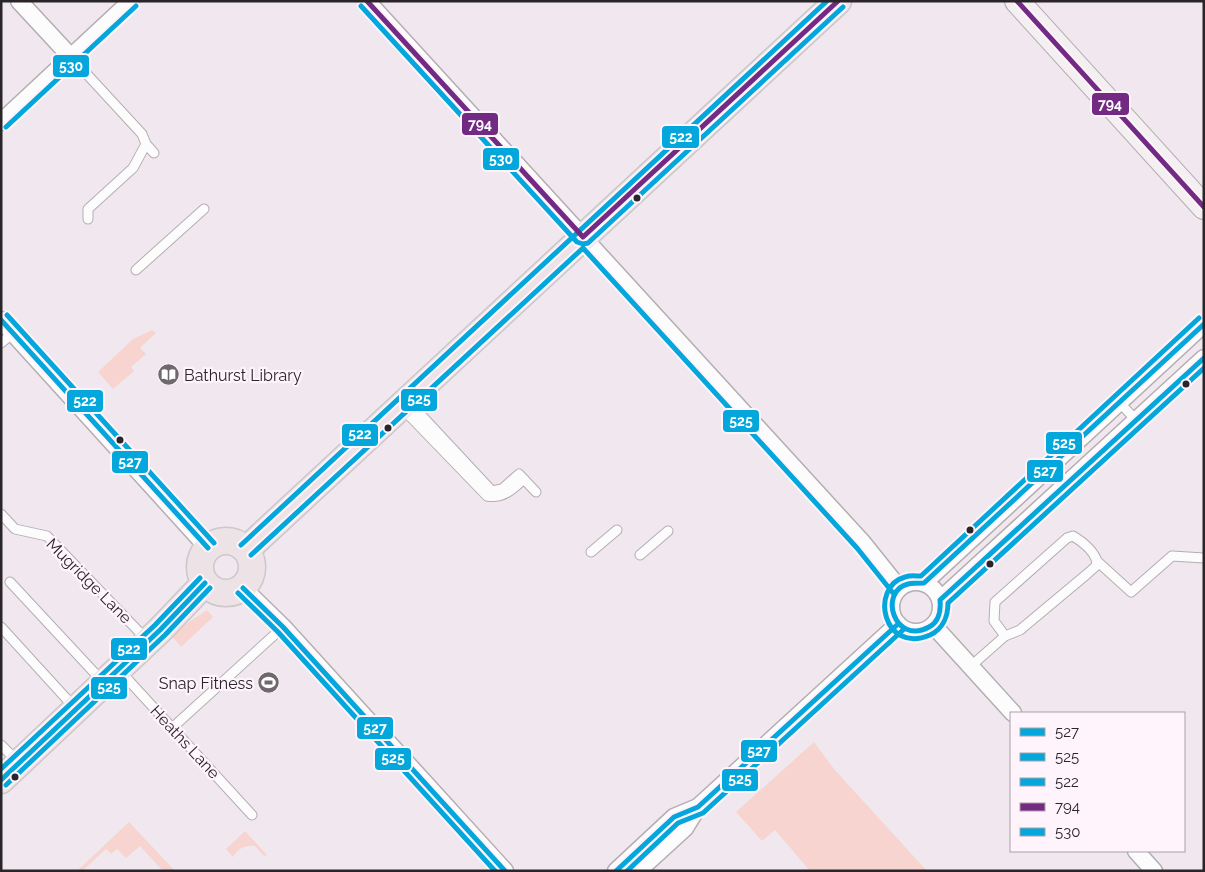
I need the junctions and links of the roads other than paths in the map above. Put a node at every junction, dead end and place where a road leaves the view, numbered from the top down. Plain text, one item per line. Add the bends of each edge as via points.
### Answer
1 (20, 1) edge
2 (131, 1) edge
3 (367, 1) edge
4 (838, 1) edge
5 (1017, 1) edge
6 (71, 57) junction
7 (1, 122) edge
8 (146, 144) junction
9 (154, 153) dead end
10 (1204, 208) edge
11 (204, 210) dead end
12 (88, 219) dead end
13 (583, 237) junction
14 (136, 270) dead end
15 (1, 320) edge
16 (1204, 324) edge
17 (7, 338) edge
18 (1204, 358) edge
19 (1119, 402) junction
20 (404, 403) junction
21 (1136, 420) junction
22 (536, 492) dead end
23 (1, 514) edge
24 (616, 530) dead end
25 (668, 531) dead end
26 (208, 548) junction
27 (246, 550) junction
28 (591, 552) dead end
29 (640, 555) dead end
30 (1204, 558) edge
31 (1097, 562) junction
32 (10, 582) dead end
33 (205, 583) junction
34 (924, 583) junction
35 (243, 588) junction
36 (900, 588) junction
37 (940, 600) junction
38 (898, 624) junction
39 (933, 625) junction
40 (1, 627) edge
41 (283, 627) junction
42 (1005, 636) junction
43 (148, 641) junction
44 (971, 666) junction
45 (110, 676) junction
46 (76, 709) junction
47 (1012, 712) edge
48 (172, 728) junction
49 (7, 763) edge
50 (698, 807) junction
51 (252, 815) dead end
52 (1137, 852) edge
53 (505, 871) edge
54 (616, 871) edge
55 (638, 871) edge
56 (1154, 871) edge

1 - 6 street
2 - 6 street
3 - 13 street
4 - 13 main road
5 - 10 main road
6 - 7 street
6 - 8 lane via 142,134
8 - 9 lane
8 - 12 lane via 133,168 88,209
11 - 14 lane
13 - 20 main road
13 - 36 street
15 - 17 street
16 - 19 street
17 - 26 street
18 - 21 street
19 - 21 lane
19 - 34 street
20 - 22 lane via 487,496 506,494 524,479
20 - 27 main road
21 - 37 street
23 - 43 lane, Mugridge Lane via 15,529 48,536
24 - 28 lane
25 - 29 lane
26 - 27 main road via 223,541
26 - 33 main road via 200,561
27 - 35 main road via 252,573
30 - 31 lane via 1172,556 1131,592
31 - 42 lane via 1020,630
31 - 42 lane via 1081,541 1073,536 1067,538 995,602 994,621
32 - 45 lane, Heaths Lane
33 - 35 main road via 211,589 227,594
33 - 43 main road
34 - 36 street via 915,582
34 - 37 street
35 - 41 street
36 - 38 street via 894,594 891,610
37 - 39 street via 940,614
38 - 39 street via 915,632
38 - 50 street
39 - 44 street
40 - 46 lane
41 - 48 lane
41 - 53 street
42 - 44 lane
43 - 45 main road
44 - 47 street
45 - 46 main road
45 - 48 lane, Heaths Lane
46 - 49 main road
48 - 51 lane, Heaths Lane
50 - 54 street via 674,817
50 - 55 street via 685,828
52 - 56 street

